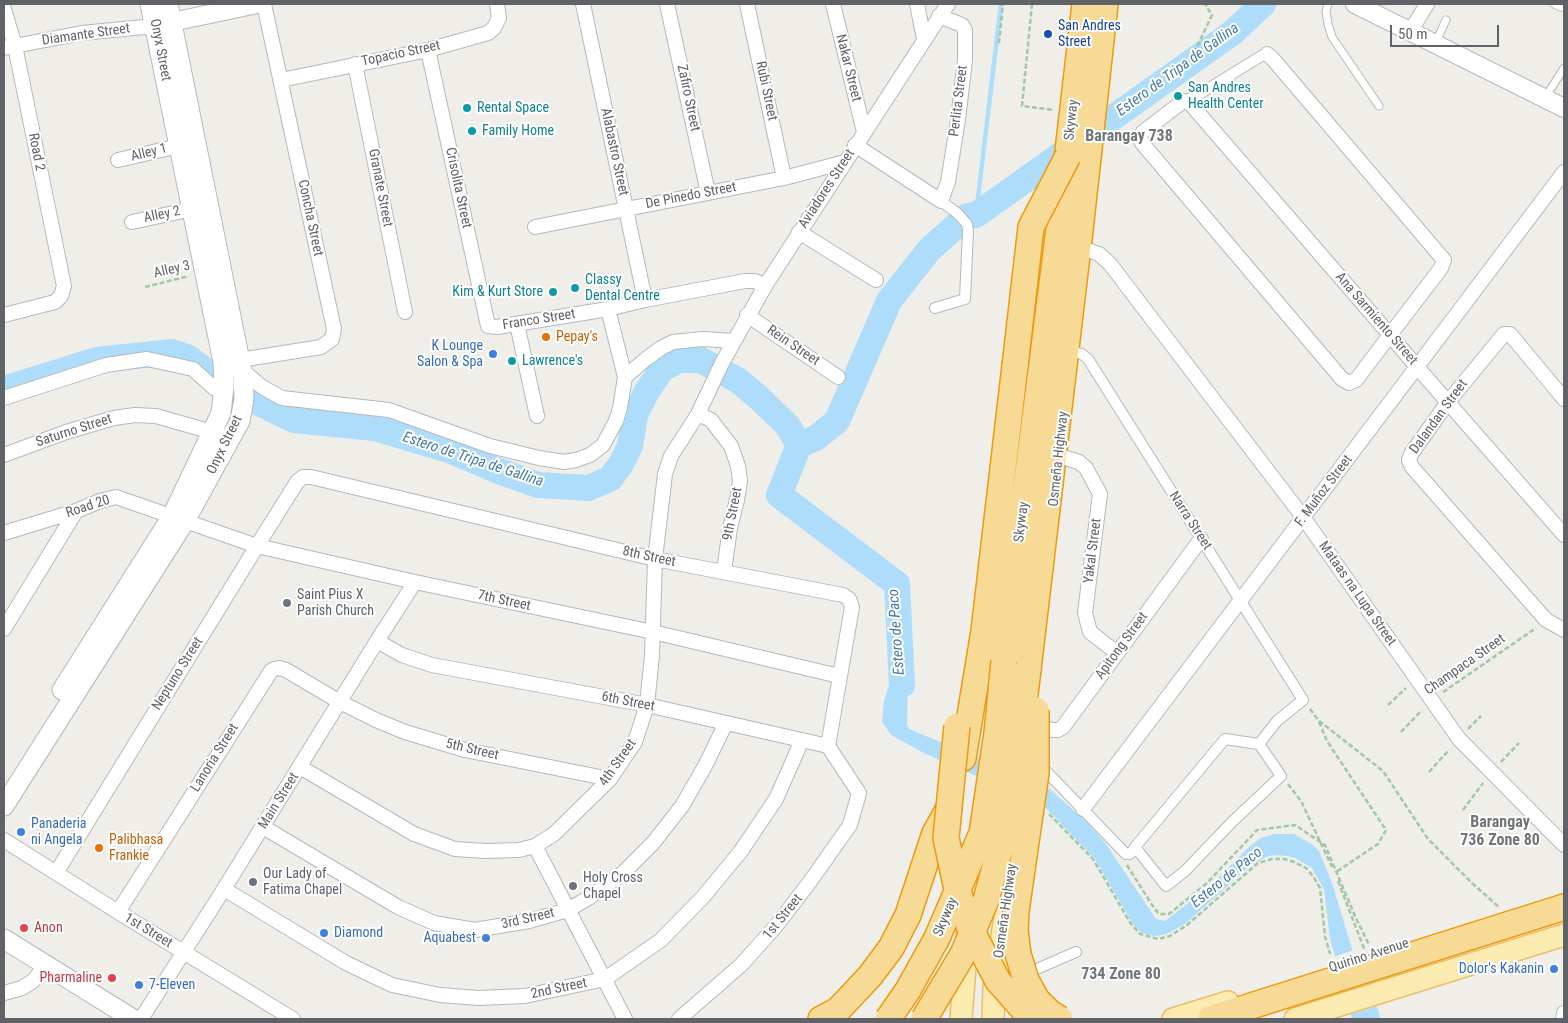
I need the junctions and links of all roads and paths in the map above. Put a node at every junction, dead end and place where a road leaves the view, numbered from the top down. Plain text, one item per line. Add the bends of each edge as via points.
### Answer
1 (150, 4) edge
2 (168, 4) edge
3 (257, 4) edge
4 (264, 4) edge
5 (497, 4) edge
6 (583, 4) edge
7 (667, 4) edge
8 (748, 4) edge
9 (833, 4) edge
10 (917, 4) edge
11 (948, 4) edge
12 (1003, 4) edge
13 (1032, 4) edge
14 (1073, 4) edge
15 (1085, 4) edge
16 (1105, 4) edge
17 (1110, 4) edge
18 (1207, 4) edge
19 (1328, 4) edge
20 (1355, 4) edge
21 (1427, 4) edge
22 (1554, 4) edge
23 (1563, 8) dead end
24 (4, 9) edge
25 (939, 16) junction
26 (1446, 20) dead end
27 (163, 24) junction
28 (1410, 32) junction
29 (924, 39) junction
30 (999, 44) dead end
31 (1434, 44) junction
32 (9, 47) edge
33 (428, 50) junction
34 (1194, 53) dead end
35 (1267, 54) joint
36 (356, 64) junction
37 (1564, 68) edge
38 (281, 80) junction
39 (1100, 96) dead end
40 (1545, 98) junction
41 (1188, 101) junction
42 (1379, 106) dead end
43 (1564, 108) edge
44 (1060, 118) joint
45 (864, 132) junction
46 (855, 145) junction
47 (179, 146) junction
48 (1094, 146) dead end
49 (1068, 156) junction
50 (118, 160) dead end
51 (845, 162) junction
52 (1564, 172) edge
53 (784, 178) junction
54 (1053, 179) dead end
55 (708, 193) junction
56 (942, 201) junction
57 (192, 209) junction
58 (626, 209) junction
59 (132, 222) dead end
60 (535, 227) dead end
61 (799, 232) junction
62 (1082, 248) junction
63 (205, 272) junction
64 (876, 280) dead end
65 (765, 286) junction
66 (145, 287) dead end
67 (645, 300) junction
68 (935, 308) dead end
69 (608, 309) junction
70 (405, 312) dead end
71 (4, 315) edge
72 (747, 315) junction
73 (518, 324) junction
74 (488, 326) joint
75 (1390, 335) junction
76 (734, 341) junction
77 (1070, 351) junction
78 (237, 367) junction
79 (1417, 367) junction
80 (838, 377) dead end
81 (625, 378) junction
82 (714, 378) joint
83 (224, 390) junction
84 (4, 398) edge
85 (1564, 399) edge
86 (1448, 402) junction
87 (698, 414) junction
88 (537, 416) dead end
89 (213, 432) junction
90 (232, 439) junction
91 (4, 455) edge
92 (1004, 455) junction
93 (1060, 456) junction
94 (303, 478) joint
95 (76, 511) junction
96 (1304, 517) junction
97 (179, 518) junction
98 (4, 534) edge
99 (1564, 535) edge
100 (1201, 538) junction
101 (257, 546) junction
102 (655, 559) junction
103 (724, 571) junction
104 (415, 582) junction
105 (1241, 600) junction
106 (1546, 620) junction
107 (4, 629) edge
108 (1564, 630) edge
109 (653, 632) junction
110 (377, 641) junction
111 (1117, 653) junction
112 (1028, 669) junction
113 (839, 676) junction
114 (1416, 678) junction
115 (1303, 700) junction
116 (1432, 700) junction
117 (340, 702) junction
118 (647, 705) junction
119 (1388, 705) dead end
120 (1318, 720) junction
121 (726, 723) junction
122 (1030, 725) junction
123 (1401, 732) dead end
124 (802, 740) junction
125 (1258, 744) junction
126 (828, 746) junction
127 (982, 753) dead end
128 (300, 766) junction
129 (1033, 769) joint
130 (1280, 776) junction
131 (610, 779) junction
132 (4, 782) edge
133 (979, 800) dead end
134 (1022, 803) dead end
135 (4, 806) edge
136 (1083, 809) junction
137 (1049, 814) dead end
138 (263, 827) junction
139 (4, 840) edge
140 (1321, 842) junction
141 (1564, 845) edge
142 (535, 846) junction
143 (1135, 848) junction
144 (1126, 854) junction
145 (1336, 872) junction
146 (56, 873) junction
147 (224, 889) junction
148 (1564, 894) edge
149 (1564, 907) edge
150 (568, 910) junction
151 (118, 912) junction
152 (1506, 913) junction
153 (1564, 921) edge
154 (1564, 935) edge
155 (4, 939) edge
156 (966, 952) junction
157 (1076, 952) dead end
158 (184, 953) junction
159 (1367, 953) junction
160 (1330, 954) dead end
161 (999, 956) junction
162 (46, 965) junction
163 (605, 979) junction
164 (963, 992) junction
165 (4, 993) edge
166 (995, 1008) edge
167 (1564, 1013) edge
168 (1314, 1015) edge
169 (133, 1019) edge
170 (142, 1019) edge
171 (294, 1019) edge
172 (625, 1019) edge
173 (679, 1019) edge
174 (821, 1019) edge
175 (888, 1019) edge
176 (924, 1019) edge
177 (953, 1019) edge
178 (962, 1019) edge
179 (1032, 1019) edge
180 (1060, 1019) edge
181 (1174, 1019) edge
182 (1210, 1019) edge
183 (1252, 1019) edge
184 (1563, 1019) edge

1 - 27 main road, Onyx Street
2 - 27 main road, Onyx Street
3 - 27 street, Diamante Street
4 - 38 street, Concha Street
5 - 33 street, Topacio Street via 499,18 494,28
6 - 58 street, Alabastro Street
7 - 55 street, Zafiro Street
8 - 53 street, Rubi Street
9 - 45 street, Nakar Street
10 - 29 street
11 - 25 street, Aviadores Street
12 - 30 path
13 - 44 path via 1022,106
14 - 44 main road
15 - 49 highway, Skyway
16 - 112 highway, Skyway
17 - 39 main road
18 - 34 path via 1212,15
19 - 42 lane via 1326,11 1332,37
20 - 28 street
21 - 28 street
22 - 23 lane
24 - 32 street, Road 2
25 - 29 street, Aviadores Street
25 - 56 street, Perlita Street via 962,25 965,30 958,120
26 - 31 lane
27 - 32 street, Diamante Street via 82,33
27 - 47 main road, Onyx Street
27 - 78 main road, Onyx Street
28 - 31 street
29 - 45 street, Aviadores Street
31 - 40 street
32 - 71 street, Road 2 via 64,286 55,302
33 - 36 street, Topacio Street
33 - 74 street, Crisolita Street
35 - 41 street
35 - 75 street via 1444,260
36 - 38 street, Topacio Street
36 - 70 street, Granate Street
37 - 40 lane
38 - 78 street, Concha Street via 334,329 332,339 321,347
40 - 43 street
41 - 75 street, Ana Sarmiento Street
41 - 75 street via 1182,102 1143,132 1142,144 1342,379 1349,383 1356,380
45 - 46 street, Aviadores Street
46 - 51 street, Aviadores Street
46 - 56 street
47 - 50 street, Alley 1
47 - 57 main road, Onyx Street
48 - 62 main road, Osmeña Highway
49 - 92 highway, bridge via 1031,227
49 - 175 highway, Skyway, bridge via 982,833 937,938
51 - 53 street, De Pinedo Street
51 - 61 street, Aviadores Street
52 - 79 street, F. Muñoz Street
53 - 55 street, De Pinedo Street
54 - 127 main road
55 - 58 street, De Pinedo Street
56 - 68 street via 957,213 968,230 965,299
57 - 59 street, Alley 2
57 - 63 main road, Onyx Street
58 - 60 street, De Pinedo Street
58 - 67 street, Alabastro Street
61 - 64 street
61 - 65 street, Aviadores Street
62 - 77 main road, Osmeña Highway
62 - 96 street, Mataas na Lupa Street via 1100,254 1110,264
63 - 66 path, Alley 3
63 - 78 main road, Onyx Street
65 - 67 street, Franco Street via 745,281
65 - 72 street, Aviadores Street
67 - 69 street, Franco Street
69 - 73 street, Franco Street
69 - 81 street
72 - 76 street, Aviadores Street
72 - 80 street, Rein Street
73 - 74 street, Franco Street
73 - 88 street
75 - 79 street, Ana Sarmiento Street
76 - 81 street via 703,339 673,342 646,359
76 - 82 street, Aviadores Street
77 - 93 main road, Osmeña Highway
77 - 100 street, Narra Street via 1088,359
78 - 81 street via 282,398 389,410 490,446 564,462 590,455 603,445 616,421
78 - 83 main road, Onyx Street
78 - 90 main road, Onyx Street via 244,399
79 - 86 street, Ana Sarmiento Street
79 - 96 street, F. Muñoz Street
82 - 87 street, 4th Street
83 - 84 street via 214,388 193,369 147,359 106,365
83 - 89 main road, Onyx Street via 221,412
85 - 86 street, Dalandan Street via 1506,333
86 - 99 street, Ana Sarmiento Street
86 - 106 street, Dalandan Street via 1411,454 1412,467
87 - 102 street, 4th Street via 671,456 665,474
87 - 103 street, 9th Street via 711,420 730,446 738,466 740,481
89 - 90 street, Saturno Street
89 - 91 street, Saturno Street via 156,416 135,415 66,432
89 - 97 main road, Onyx Street
90 - 97 main road, Onyx Street
92 - 174 highway via 984,631 961,772 950,806 935,833 908,916 891,948 838,1010
92 - 179 highway, bridge via 982,534 946,838 969,926 998,981
93 - 111 street, Yakal Street via 1079,462 1086,468 1100,494 1086,613 1090,632
93 - 122 main road, Osmeña Highway
94 - 101 street, Neptuno Street via 297,482
94 - 102 street, 8th Street via 311,477
95 - 97 street, Road 20 via 89,504 116,498
95 - 98 street, Road 20
95 - 107 street
96 - 105 street, F. Muñoz Street
96 - 114 street, Mataas na Lupa Street
97 - 101 street, 7th Street
97 - 132 main road, Onyx Street
97 - 135 main road, Onyx Street
100 - 105 street, Narra Street
100 - 111 street, Apitong Street
101 - 104 street, 7th Street
101 - 146 street, Neptuno Street
102 - 103 street, 8th Street
102 - 109 street, 4th Street
103 - 113 street, 8th Street via 849,599 852,607
104 - 109 street, 7th Street
104 - 110 street, Main Street
105 - 115 street, Narra Street
105 - 136 street, F. Muñoz Street
106 - 108 street, Dalandan Street
106 - 116 path, Champaca Street
109 - 113 street, 7th Street
109 - 118 street, 4th Street
110 - 117 street, Main Street
110 - 118 street, 6th Street via 402,655 432,665
111 - 122 street, Apitong Street via 1063,727 1053,730
112 - 176 highway, Skyway, bridge via 1002,841 986,900 963,954
112 - 180 highway, bridge via 1036,715 1036,773 1015,930 1026,980 1037,1000
113 - 126 street, 8th Street
114 - 116 street, Mataas na Lupa Street
114 - 119 path
115 - 120 path
115 - 125 street
116 - 123 path, Champaca Street
116 - 141 street, Mataas na Lupa Street via 1459,739
117 - 128 street, Main Street
117 - 131 street, 5th Street via 405,732 465,750
117 - 151 street, Lanoria Street via 286,670 271,671
118 - 121 street, 6th Street
118 - 131 street, 4th Street via 635,742
120 - 145 path via 1327,741 1386,830 1378,844
120 - 152 path via 1383,771 1428,839
121 - 124 street, 6th Street
121 - 150 street, 3rd Street via 682,806 653,843 623,873
122 - 129 main road, Osmeña Highway
124 - 126 street, 6th Street
124 - 163 street, 2nd Street via 776,799 741,851 661,940
125 - 130 street
125 - 143 street via 1225,739
126 - 173 street, 1st Street via 859,793 850,825 810,884 741,966
128 - 138 street, Main Street
128 - 142 street, 4th Street via 414,834 455,849 519,850
129 - 136 street
130 - 140 path via 1301,801
130 - 143 street via 1166,886
131 - 142 street, 4th Street via 554,834
133 - 156 main road
134 - 161 main road, Osmeña Highway
136 - 144 street
137 - 160 path via 1093,859 1140,934 1158,939 1170,936 1188,925 1258,863 1284,859 1306,868 1320,888
138 - 147 street, Main Street
138 - 150 street, 3rd Street via 398,907 434,924 475,930 529,921
139 - 146 street, 1st Street
140 - 144 path via 1295,825 1257,830 1207,883 1169,914 1160,914 1154,908 1127,865
140 - 145 path
142 - 150 street
143 - 144 street
145 - 159 path
145 - 159 path
146 - 151 street, 1st Street
147 - 158 street, Main Street
147 - 163 street, 2nd Street via 346,963 392,985 440,995 479,998 525,996
148 - 152 main road, Quirino Avenue
149 - 182 highway
150 - 163 street
151 - 158 street, 1st Street
152 - 159 main road, Quirino Avenue
153 - 183 highway
154 - 168 main road
155 - 162 main road
156 - 161 main road
156 - 164 main road
157 - 166 street
158 - 170 street, Main Street
158 - 171 street, 1st Street
159 - 181 main road, Quirino Avenue
161 - 166 main road, Osmeña Highway
162 - 165 street via 33,981
162 - 169 main road
163 - 172 street
164 - 177 main road
164 - 178 main road
167 - 184 street

